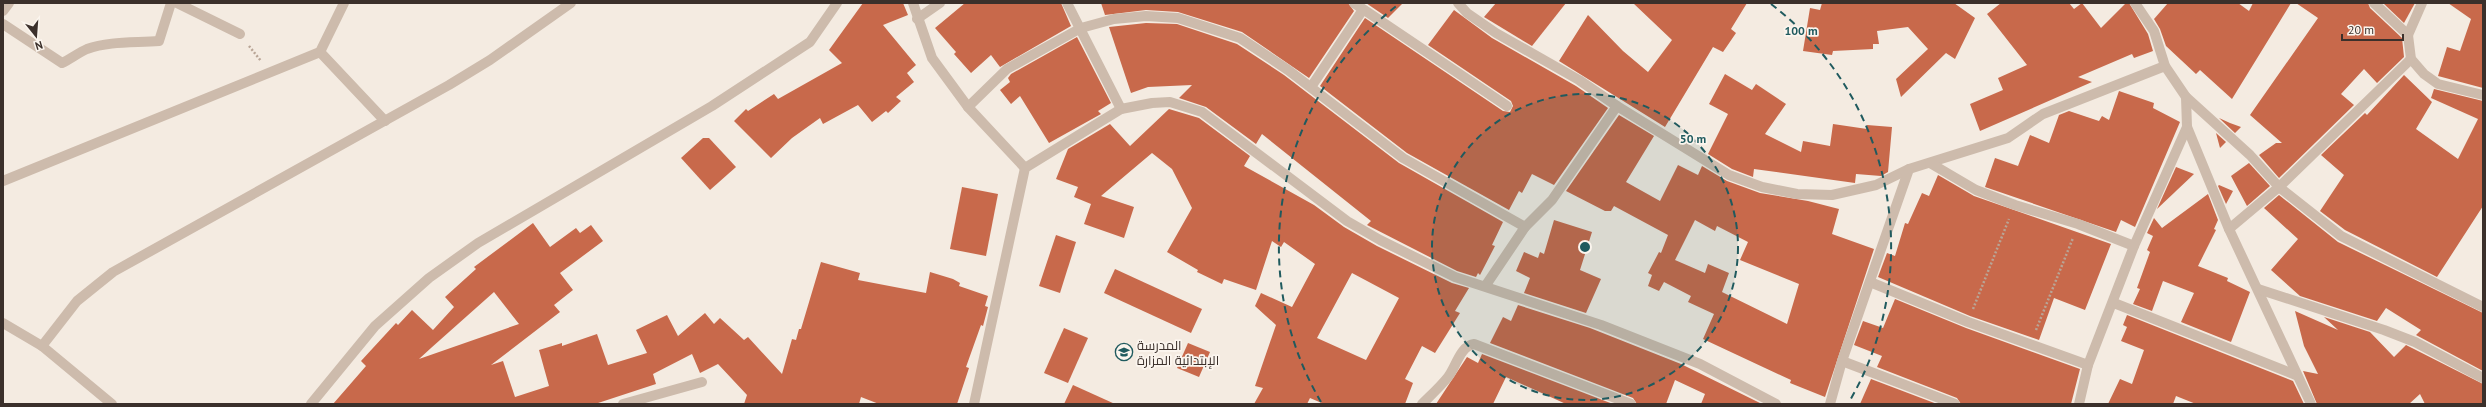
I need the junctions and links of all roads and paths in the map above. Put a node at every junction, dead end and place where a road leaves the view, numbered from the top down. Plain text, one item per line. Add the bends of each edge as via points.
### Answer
1 (9, 3) edge
2 (171, 3) edge
3 (177, 3) edge
4 (344, 3) edge
5 (571, 3) edge
6 (837, 3) edge
7 (913, 3) edge
8 (940, 3) edge
9 (1067, 3) edge
10 (1354, 3) edge
11 (1458, 3) edge
12 (2135, 3) edge
13 (2374, 3) edge
14 (2422, 3) edge
15 (3, 11) edge
16 (1362, 11) junction
17 (917, 19) junction
18 (3, 24) edge
19 (1081, 28) junction
20 (240, 34) joint
21 (2408, 35) junction
22 (320, 52) junction
23 (2411, 59) junction
24 (2165, 66) junction
25 (271, 72) junction
26 (1311, 87) junction
27 (2483, 95) edge
28 (2186, 97) junction
29 (1507, 106) dead end
30 (1617, 106) junction
31 (968, 108) junction
32 (1121, 109) junction
33 (385, 121) junction
34 (2187, 127) junction
35 (1930, 163) junction
36 (1025, 168) junction
37 (1909, 169) junction
38 (3, 181) edge
39 (2279, 187) junction
40 (2015, 205) junction
41 (2078, 224) junction
42 (1525, 227) junction
43 (2229, 229) junction
44 (2134, 246) junction
45 (1870, 282) junction
46 (1486, 285) junction
47 (2258, 289) junction
48 (2114, 302) junction
49 (2483, 307) edge
50 (1968, 322) junction
51 (3, 323) edge
52 (2030, 344) junction
53 (42, 346) junction
54 (1842, 361) junction
55 (2088, 365) junction
56 (2296, 375) junction
57 (2483, 378) edge
58 (702, 382) dead end
59 (112, 404) edge
60 (311, 404) edge
61 (623, 404) edge
62 (974, 404) edge
63 (1422, 404) edge
64 (1630, 404) edge
65 (1776, 404) edge
66 (1830, 404) edge
67 (1954, 404) edge
68 (2079, 404) edge
69 (2311, 404) edge

1 - 15 street
2 - 18 street via 159,41 116,42 86,49 78,56 62,63
3 - 20 street
4 - 22 street
5 - 33 street via 480,66
6 - 60 street via 810,42 712,106 478,243 429,278 375,326
7 - 17 street
8 - 17 street
9 - 19 street
10 - 16 street
11 - 30 street via 1482,24 1579,80
12 - 24 street via 2154,31
13 - 21 street
14 - 21 street
16 - 26 street
16 - 29 street
17 - 31 street via 932,58
19 - 26 street via 1114,19 1146,16 1178,18 1240,38
19 - 31 street via 1007,70
19 - 32 street
20 - 25 path
21 - 23 street
22 - 25 street
22 - 33 street
23 - 27 street via 2424,74 2438,84
23 - 39 street
24 - 28 street
24 - 35 street via 2043,114 2008,138
25 - 38 street
26 - 42 street via 1403,158
28 - 34 street
28 - 39 street via 2250,154
30 - 37 street via 1729,175 1762,187 1797,194 1832,195 1876,185
30 - 42 street via 1552,200
31 - 36 street
32 - 36 street
32 - 46 street via 1152,102 1170,102 1202,112 1347,221 1455,276
33 - 53 street via 114,272 77,301
34 - 43 street
34 - 44 street
35 - 37 street
35 - 40 street via 1976,190
36 - 62 street
37 - 45 street
39 - 43 street
39 - 49 street via 2342,236
40 - 41 street
40 - 50 path
41 - 44 street
41 - 52 path
42 - 46 street
43 - 47 street
44 - 48 street
45 - 50 street
45 - 54 street
46 - 65 street via 1601,325 1700,364
47 - 56 street
47 - 57 street via 2415,342
48 - 55 street
48 - 56 street
50 - 52 street
51 - 53 street
52 - 55 street
53 - 59 street
54 - 66 street
54 - 67 street
55 - 68 street
56 - 69 street
58 - 61 street
63 - 64 street via 1449,376 1463,351 1474,344

